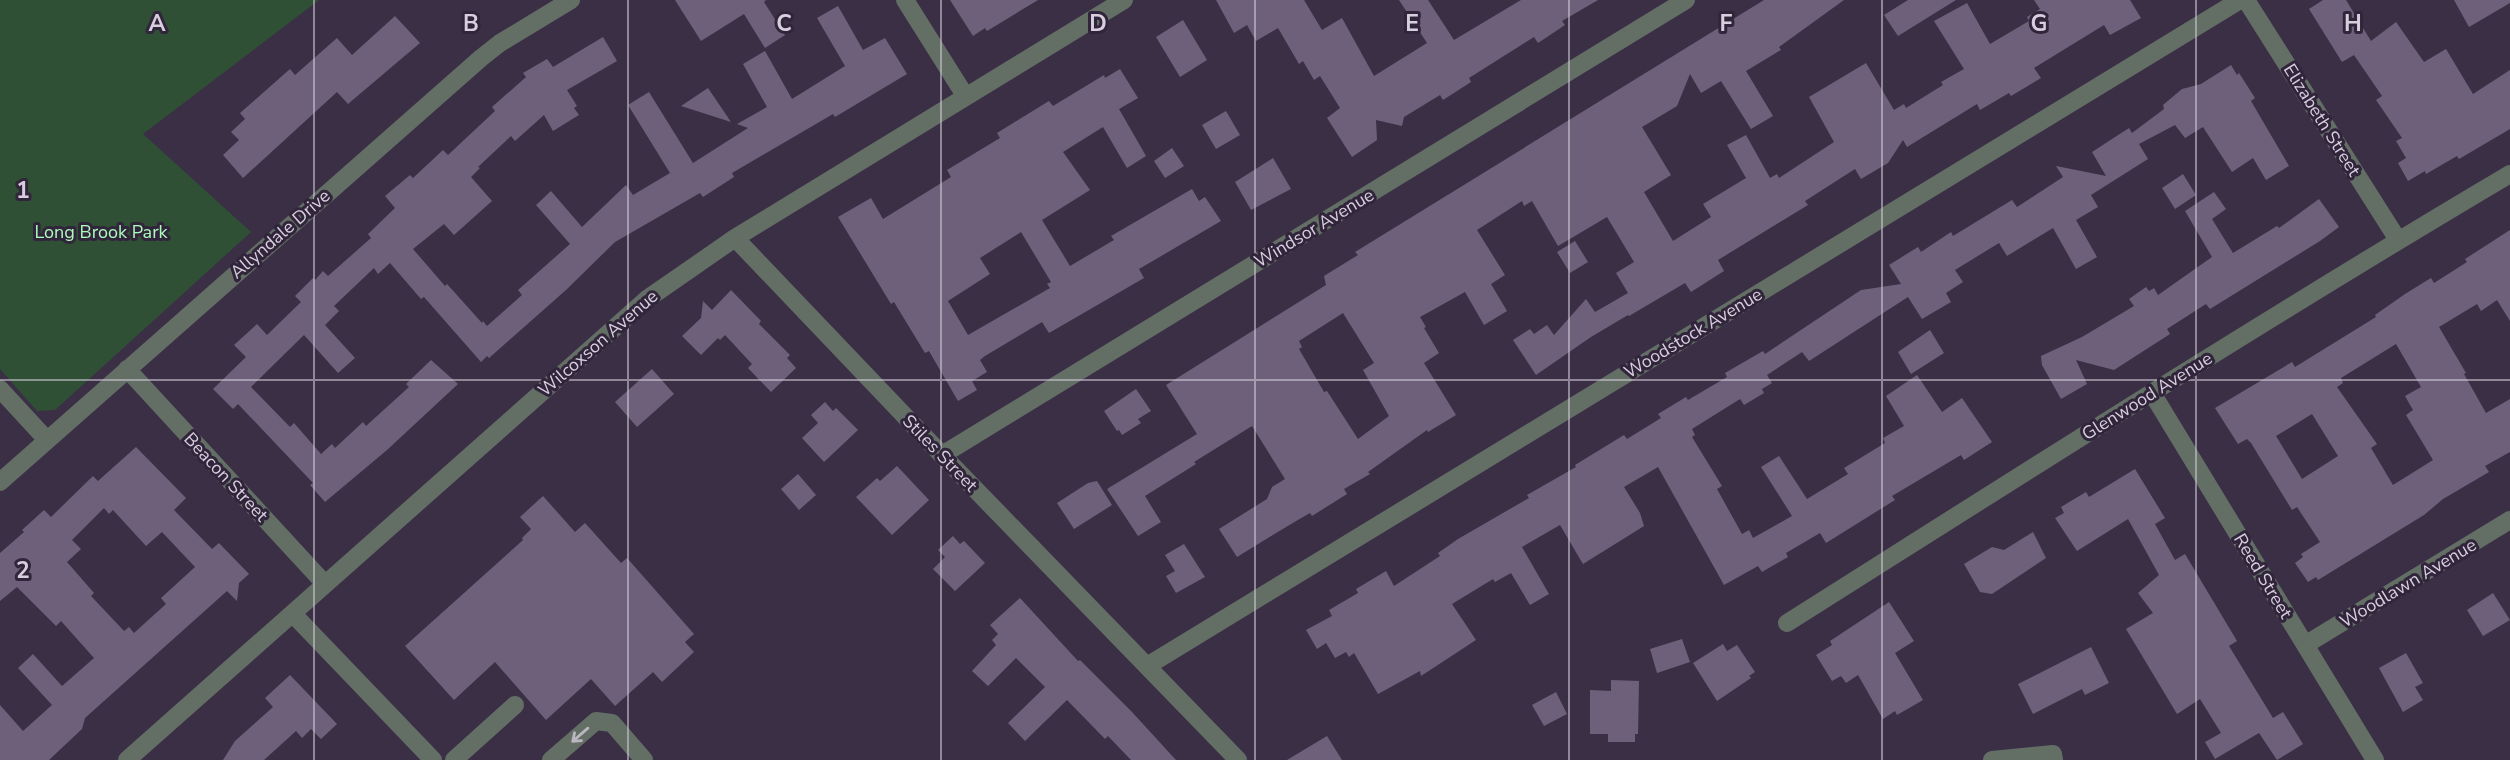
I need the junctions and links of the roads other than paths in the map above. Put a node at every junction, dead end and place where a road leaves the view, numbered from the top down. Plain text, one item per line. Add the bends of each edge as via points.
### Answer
1 (571, 0) edge
2 (905, 0) edge
3 (1124, 0) edge
4 (1686, 0) edge
5 (2240, 0) edge
6 (2246, 0) edge
7 (966, 97) junction
8 (2510, 174) edge
9 (735, 238) junction
10 (2398, 240) junction
11 (127, 369) junction
12 (0, 389) edge
13 (2152, 393) junction
14 (47, 440) junction
15 (942, 455) junction
16 (0, 482) edge
17 (2510, 520) edge
18 (324, 584) junction
19 (293, 614) junction
20 (1787, 624) dead end
21 (2305, 645) junction
22 (1147, 666) junction
23 (515, 705) dead end
24 (2053, 757) edge
25 (127, 760) edge
26 (433, 760) edge
27 (454, 760) edge
28 (551, 760) edge
29 (644, 760) edge
30 (1238, 760) edge
31 (1992, 760) edge
32 (2375, 760) edge

1 - 11 street, Allyndale Drive via 481,58
2 - 7 street
3 - 7 street, Wilcoxson Avenue
4 - 15 street, Windsor Avenue
5 - 22 street, Woodstock Avenue
6 - 10 street, Elizabeth Street
7 - 9 street, Wilcoxson Avenue
8 - 10 street, Glenwood Avenue
9 - 15 street, Stiles Street
9 - 18 street, Wilcoxson Avenue via 622,320
10 - 13 street, Glenwood Avenue
11 - 14 street, Allyndale Drive
11 - 18 street, Beacon Street
12 - 14 street
13 - 20 street, Glenwood Avenue
13 - 21 street, Reed Street
14 - 16 street, Allyndale Drive
15 - 22 street, Stiles Street
17 - 21 street, Woodlawn Avenue
18 - 19 street, Wilcoxson Avenue
19 - 25 street, Wilcoxson Avenue
19 - 26 street
21 - 32 street, Reed Street
22 - 30 street, Stiles Street
23 - 27 street
24 - 31 street
29 -> 28 street via 612,723 596,721

